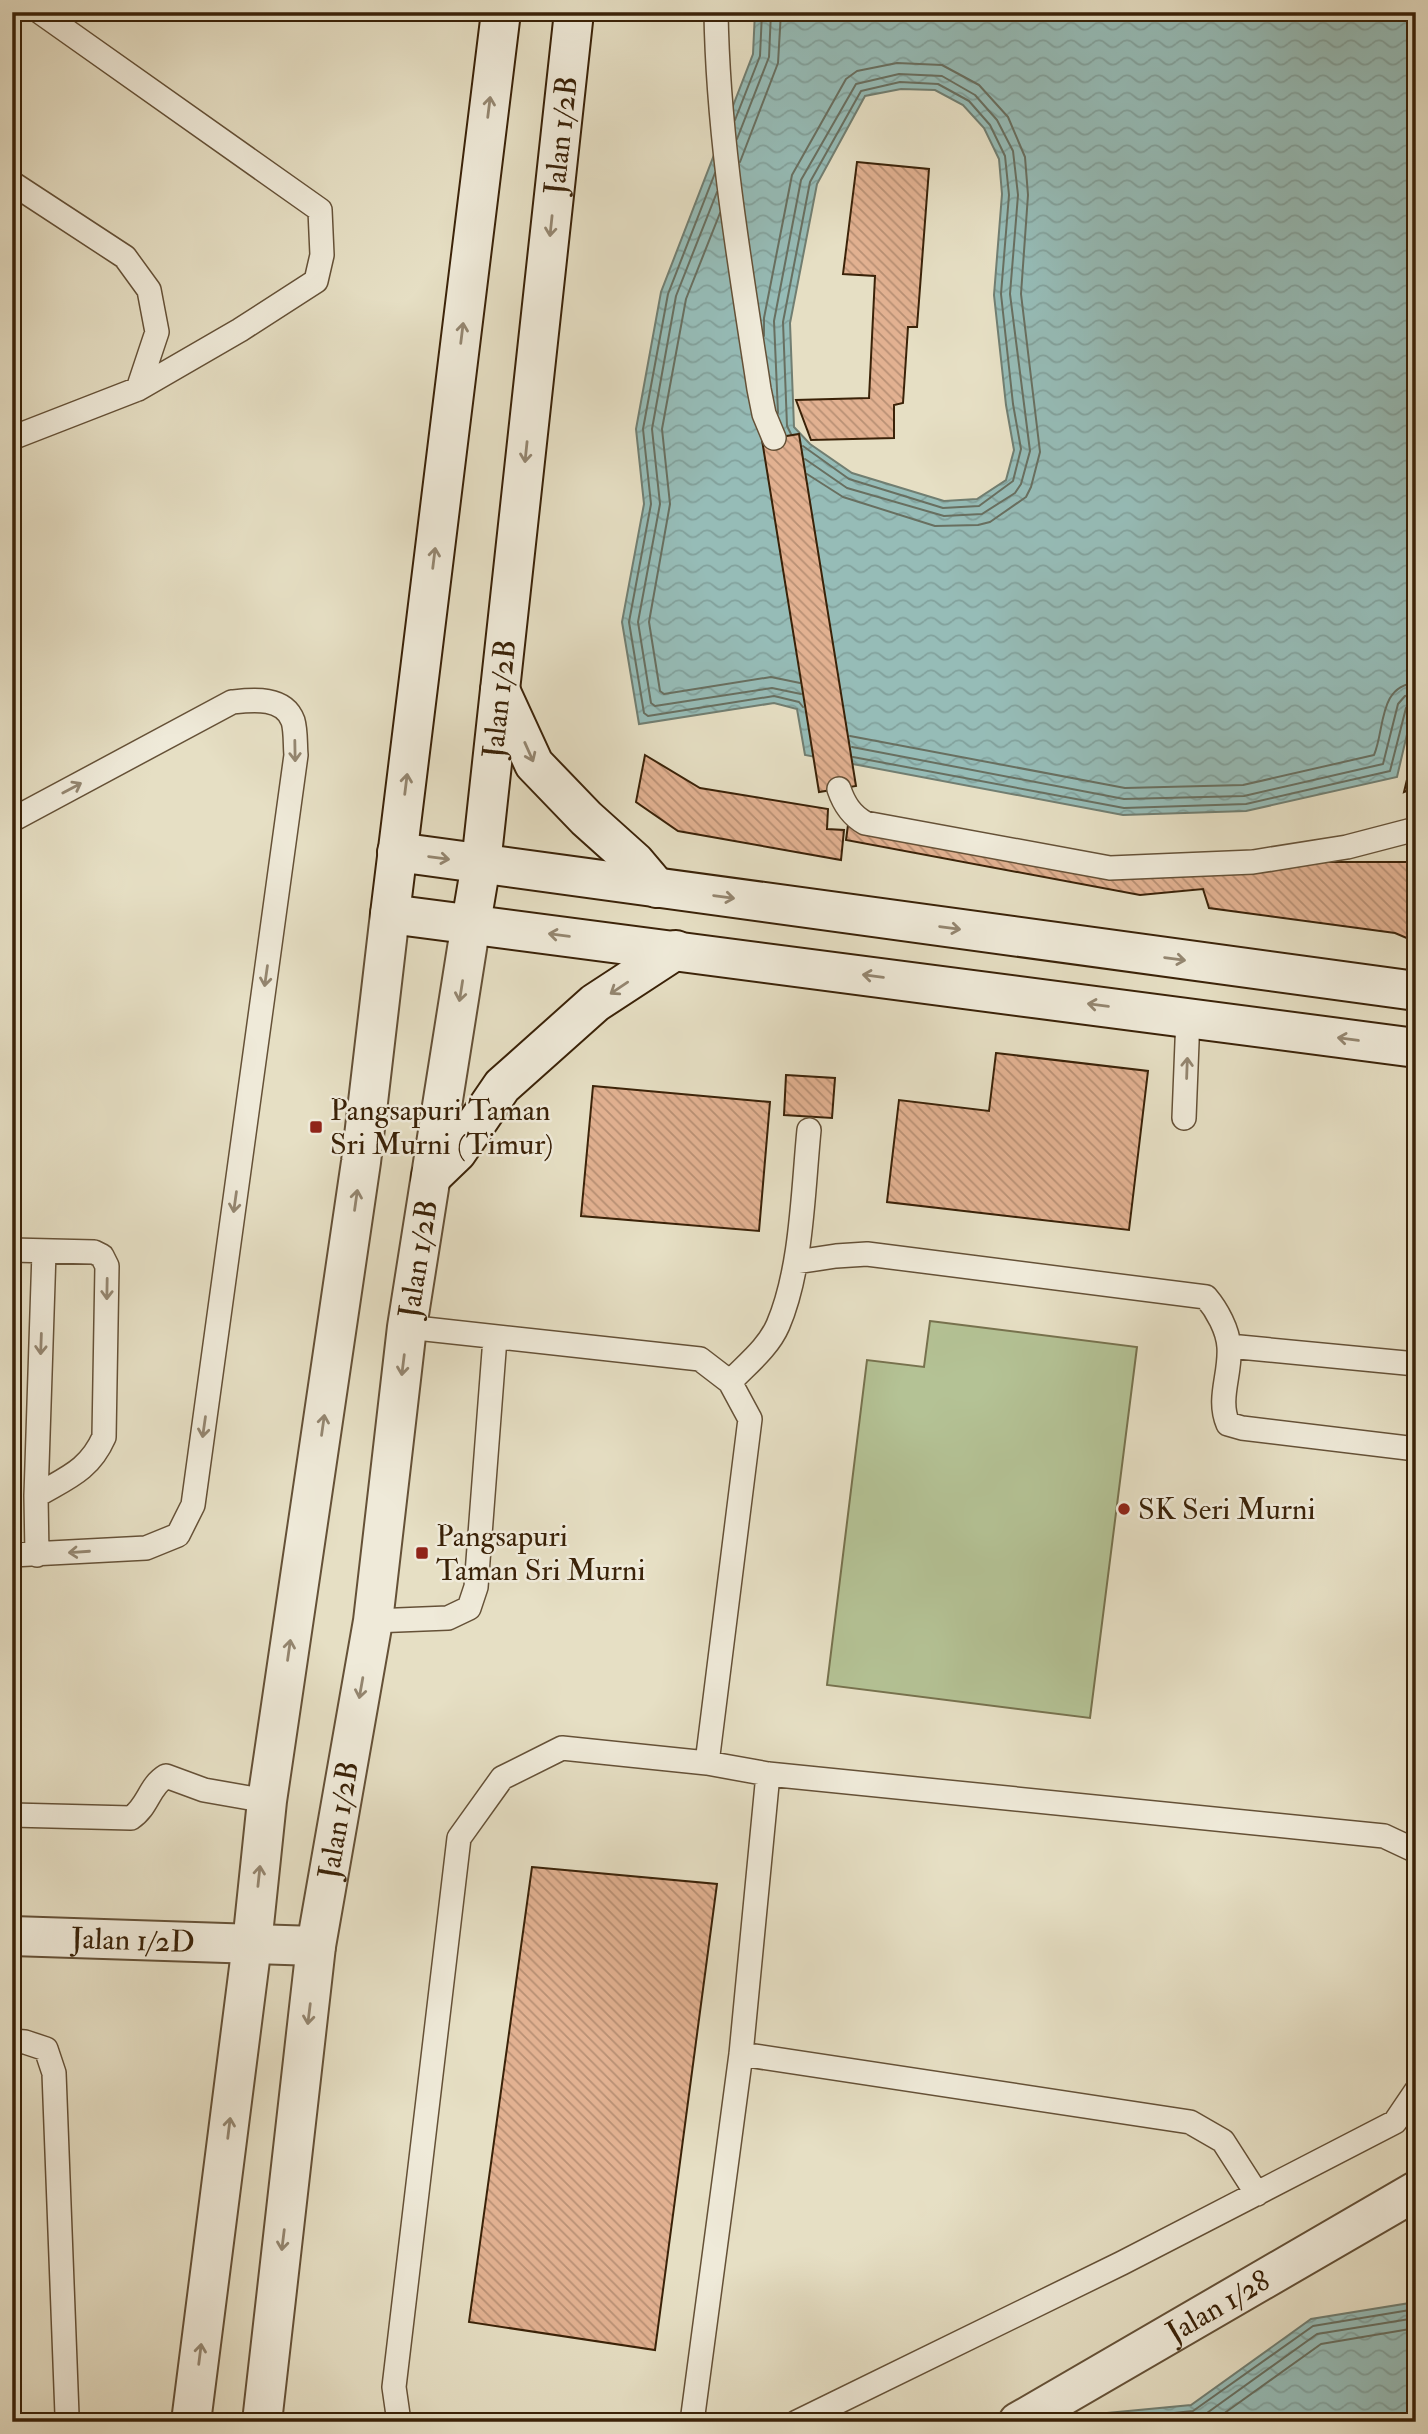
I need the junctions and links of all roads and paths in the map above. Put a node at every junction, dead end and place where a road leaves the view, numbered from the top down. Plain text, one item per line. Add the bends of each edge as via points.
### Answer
1 (40, 12) edge
2 (501, 12) edge
3 (574, 12) edge
4 (716, 12) edge
5 (12, 183) edge
6 (138, 388) junction
7 (12, 438) edge
8 (774, 438) dead end
9 (500, 690) junction
10 (839, 789) dead end
11 (12, 820) edge
12 (1416, 829) edge
13 (397, 852) junction
14 (481, 864) junction
15 (657, 888) junction
16 (390, 914) junction
17 (471, 923) junction
18 (676, 950) junction
19 (1416, 991) edge
20 (1188, 1017) junction
21 (1416, 1048) edge
22 (1184, 1118) dead end
23 (809, 1130) dead end
24 (431, 1177) junction
25 (12, 1250) edge
26 (44, 1252) junction
27 (796, 1262) junction
28 (407, 1327) junction
29 (495, 1338) junction
30 (1229, 1346) junction
31 (1416, 1364) edge
32 (730, 1382) junction
33 (1416, 1449) edge
34 (36, 1496) junction
35 (12, 1555) edge
36 (37, 1555) junction
37 (373, 1621) junction
38 (707, 1763) junction
39 (768, 1774) junction
40 (267, 1801) junction
41 (12, 1815) edge
42 (1416, 1851) edge
43 (12, 1936) edge
44 (252, 1944) junction
45 (316, 1946) junction
46 (12, 2041) edge
47 (741, 2054) junction
48 (1416, 2091) edge
49 (1416, 2191) edge
50 (1257, 2194) junction
51 (64, 2422) edge
52 (191, 2422) edge
53 (262, 2422) edge
54 (399, 2422) edge
55 (692, 2422) edge
56 (797, 2422) edge
57 (1018, 2422) edge

1 - 6 lane via 320,211 322,255 316,281
13 -> 2 street
3 -> 9 street, Jalan 1/2B
4 - 8 lane via 729,192 759,389
5 - 6 lane via 125,257 149,290 157,332
6 - 7 lane
9 - 14 street, Jalan 1/2B
9 -> 15 street via 534,764
10 - 12 lane via 855,817 864,823 1110,868 1253,862 1347,847
11 -> 36 lane via 232,702 263,699 292,719 296,755 193,1505 178,1535 146,1548
13 -> 14 street
13 - 16 street
14 - 15 street
14 - 17 street, Jalan 1/2B
15 -> 19 street
16 - 17 street
40 -> 16 street via 361,1162
18 -> 17 street
17 -> 24 street, Jalan 1/2B
20 -> 18 street
18 -> 24 street via 595,1003 502,1086 457,1152
21 -> 20 street
22 -> 20 lane
23 - 27 lane
24 - 28 street, Jalan 1/2B
25 - 26 lane
26 -> 34 lane
26 -> 34 lane via 94,1252 107,1266 104,1437 85,1467
27 - 30 lane via 867,1254 1206,1297 1216,1308
27 - 32 lane via 778,1324 765,1347
28 - 29 lane
28 -> 37 street, Jalan 1/2B
29 - 32 lane via 700,1359
29 - 37 lane via 476,1587 468,1608 448,1618
30 - 31 lane
30 - 33 lane via 1223,1411 1228,1424
32 - 38 lane via 750,1419
34 - 36 lane
35 - 36 lane
37 -> 45 street, Jalan 1/2B
38 - 39 lane
38 - 54 lane via 562,1748 502,1778 459,1838 394,2387
39 - 42 lane via 1384,1836
39 - 47 lane
40 - 41 lane via 204,1790 166,1776 141,1812 131,1818
44 -> 40 street
43 - 44 street, Jalan 1/2D
44 - 45 street, Jalan 1/2D
52 -> 44 street
45 -> 53 street, Jalan 1/2B
46 - 51 lane via 46,2049 54,2073
47 - 50 lane via 1190,2122 1223,2141
47 - 55 lane
48 - 50 lane via 1395,2122
49 - 57 street, Jalan 1/28
50 - 56 lane

